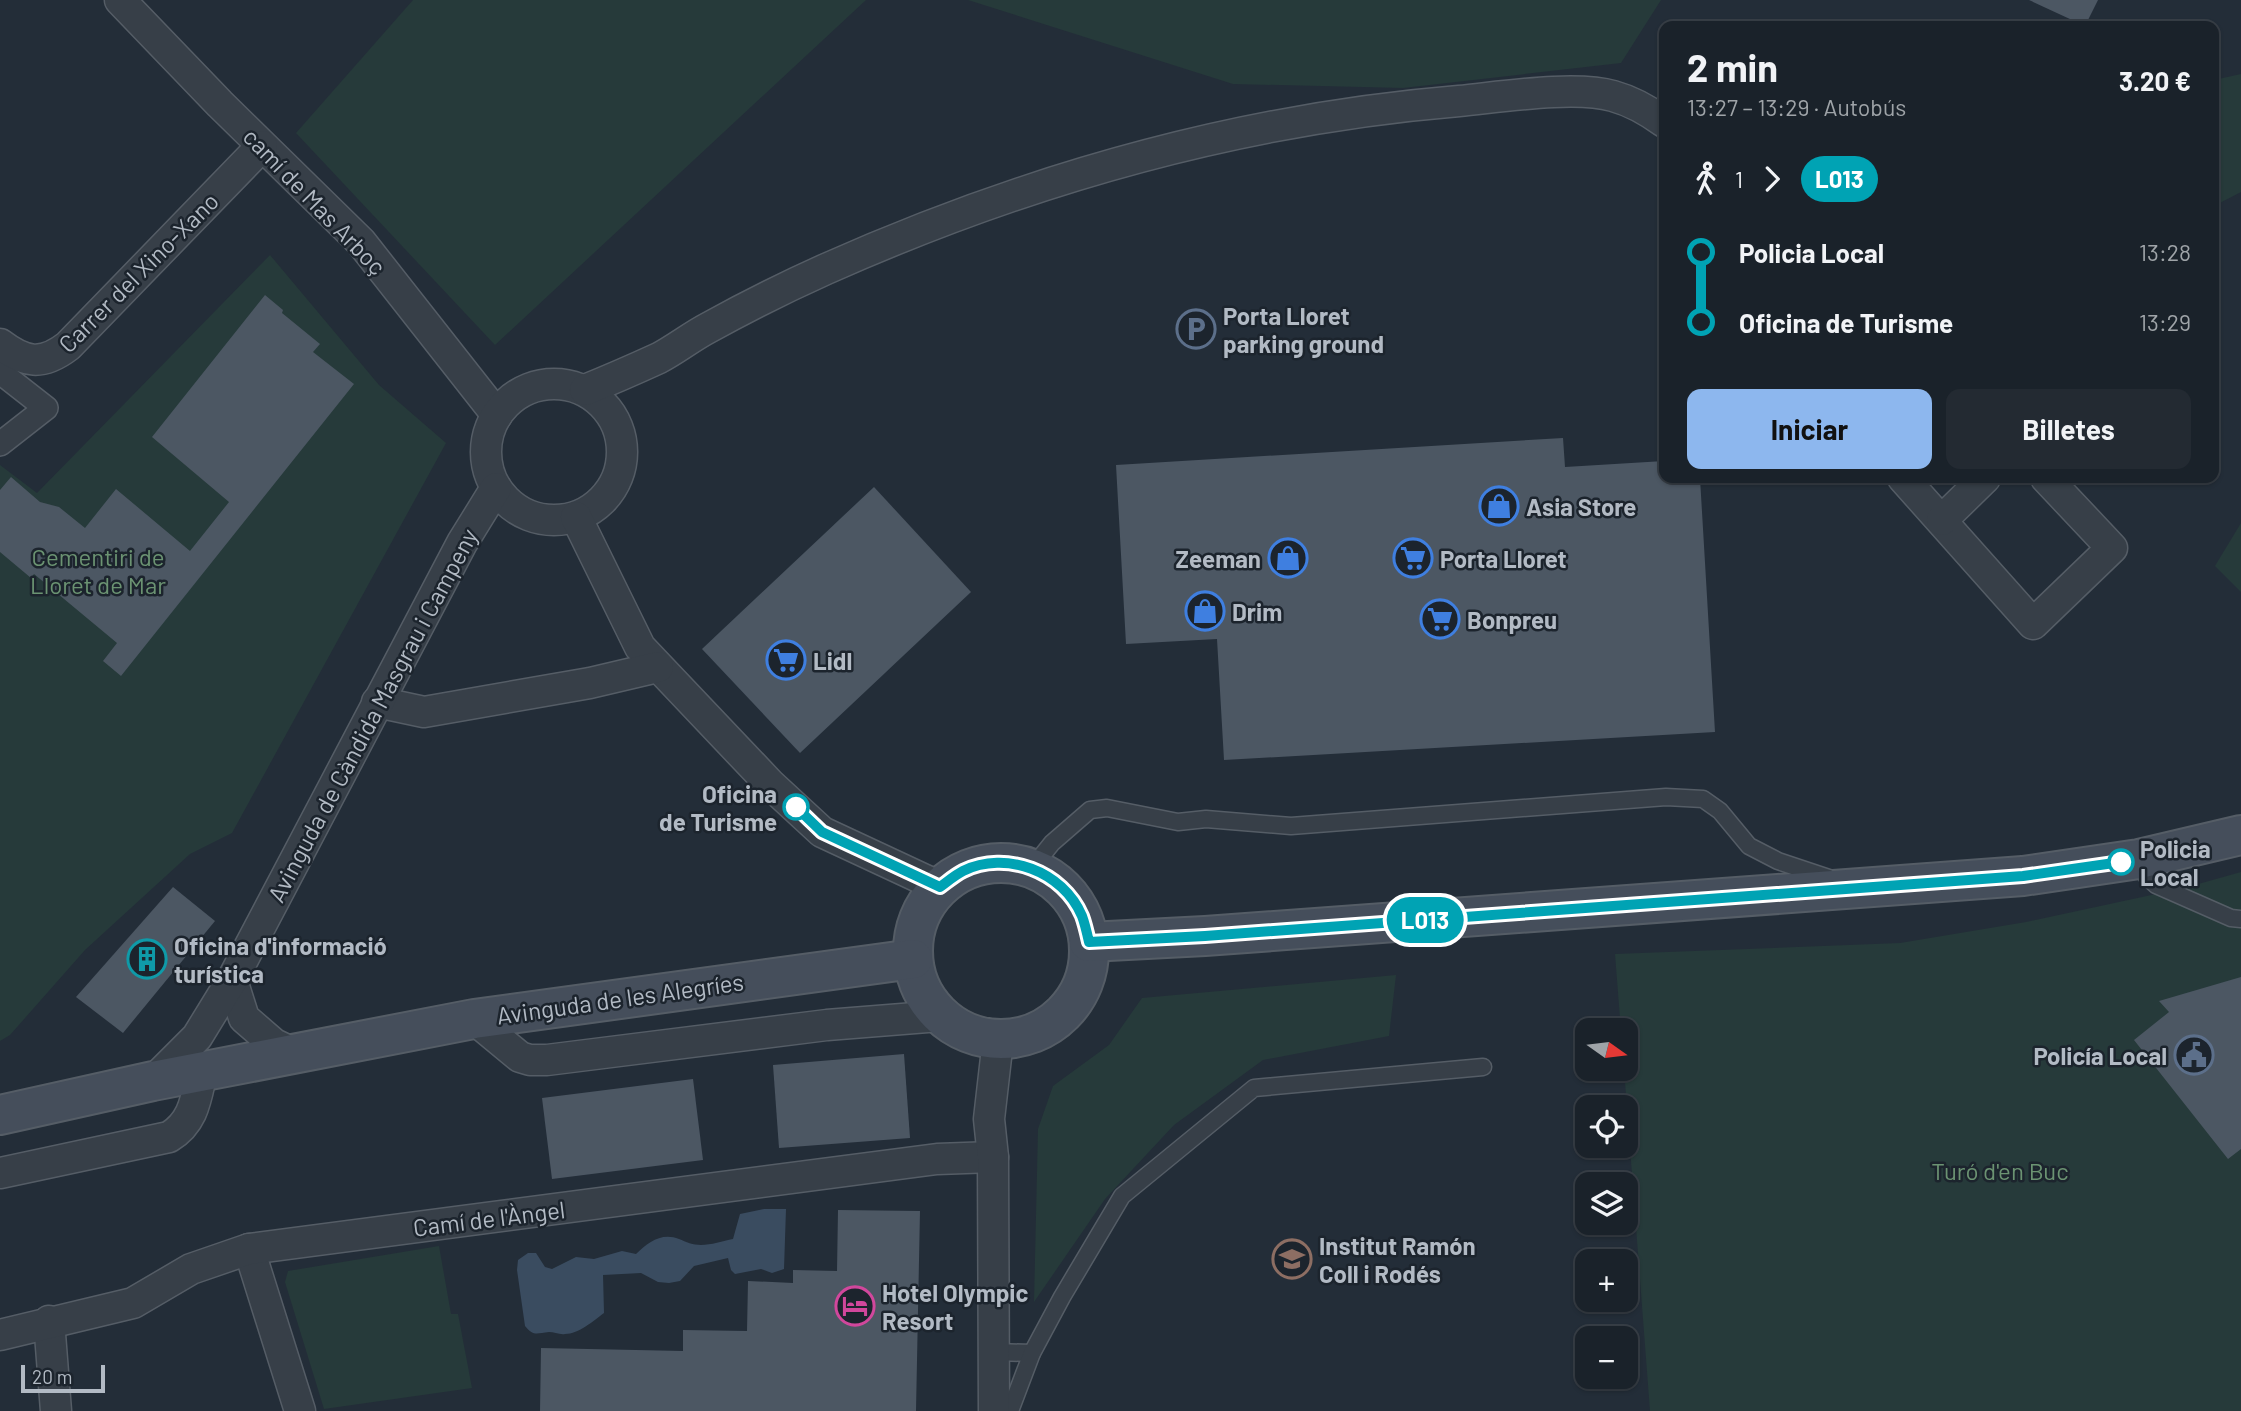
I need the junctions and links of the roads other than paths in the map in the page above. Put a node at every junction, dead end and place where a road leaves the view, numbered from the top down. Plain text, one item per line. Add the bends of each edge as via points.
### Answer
1 (120, 0) edge
2 (1659, 119) edge
3 (262, 145) junction
4 (0, 344) edge
5 (0, 372) edge
6 (586, 390) junction
7 (497, 415) junction
8 (0, 444) edge
9 (1908, 483) edge
10 (1980, 483) edge
11 (2051, 483) edge
12 (496, 488) junction
13 (576, 517) junction
14 (1942, 520) junction
15 (658, 667) junction
16 (377, 702) junction
17 (2241, 835) edge
18 (2139, 859) junction
19 (1032, 868) junction
20 (940, 887) junction
21 (1858, 888) junction
22 (2241, 919) edge
23 (1089, 942) junction
24 (913, 958) junction
25 (232, 981) junction
26 (940, 1016) junction
27 (474, 1019) junction
28 (998, 1040) junction
29 (295, 1054) junction
30 (1483, 1067) dead end
31 (202, 1072) junction
32 (153, 1081) junction
33 (0, 1115) edge
34 (993, 1157) junction
35 (0, 1173) edge
36 (249, 1249) junction
37 (49, 1321) junction
38 (0, 1335) edge
39 (994, 1352) junction
40 (1032, 1353) junction
41 (56, 1411) edge
42 (300, 1411) edge
43 (995, 1411) edge
44 (1010, 1411) edge

1 - 3 street, camí de Mas Arboç
2 - 6 street via 1611,95 1544,94 1322,118 1146,155 1015,195 885,243 748,306 662,356
3 - 4 street, Carrer del Xino-Xano via 54,357 16,356
3 - 7 street, camí de Mas Arboç via 361,242
5 - 8 street via 46,408
6 - 7 street via 567,384 527,389 509,399
6 - 13 street via 604,404 617,423 623,445 621,468 612,489 596,506
7 - 12 street via 488,432 486,451
9 - 14 street
10 - 14 street
11 - 14 street via 2112,548 2033,624
12 - 13 street via 515,507 540,519
12 - 16 street, Avinguda de Càndida Masgrau i Campeny
13 - 15 street via 640,647
15 - 16 street via 424,712
15 - 20 street via 822,832
16 - 25 street, Avinguda de Càndida Masgrau i Campeny
17 - 18 main road
18 - 21 main road via 2023,876
18 - 22 lane via 2156,885
19 - 20 main road via 990,863 963,871
19 - 21 lane via 1090,810 1107,808 1178,822 1206,819 1291,827 1666,797 1703,799 1720,811 1749,846 1778,861
19 - 23 main road via 1066,891 1082,915
20 - 24 main road via 923,908
21 - 23 main road
23 - 28 main road via 1085,979 1066,1012 1035,1033
24 - 26 main road via 924,996
24 - 27 main road, Avinguda de les Alegríes
25 - 29 street via 244,1018 274,1044
25 - 32 street, Avinguda de Càndida Masgrau i Campeny via 197,1037
26 - 27 street, Avinguda de les Alegríes via 827,1025 547,1060 520,1057
26 - 28 main road via 975,1037
27 - 29 main road
28 - 34 street via 989,1119
29 - 31 main road
30 - 40 lane via 1254,1088 1122,1196
31 - 32 main road
31 - 35 street via 188,1121 169,1137
32 - 33 main road
34 - 36 street, Camí de l'Àngel via 937,1159
34 - 39 street
36 - 37 street, Camí de l'Àngel via 191,1269 133,1303
36 - 42 street
37 - 38 street, Camí de l'Àngel
37 - 41 street
39 - 40 lane
39 - 43 street
40 - 44 lane

